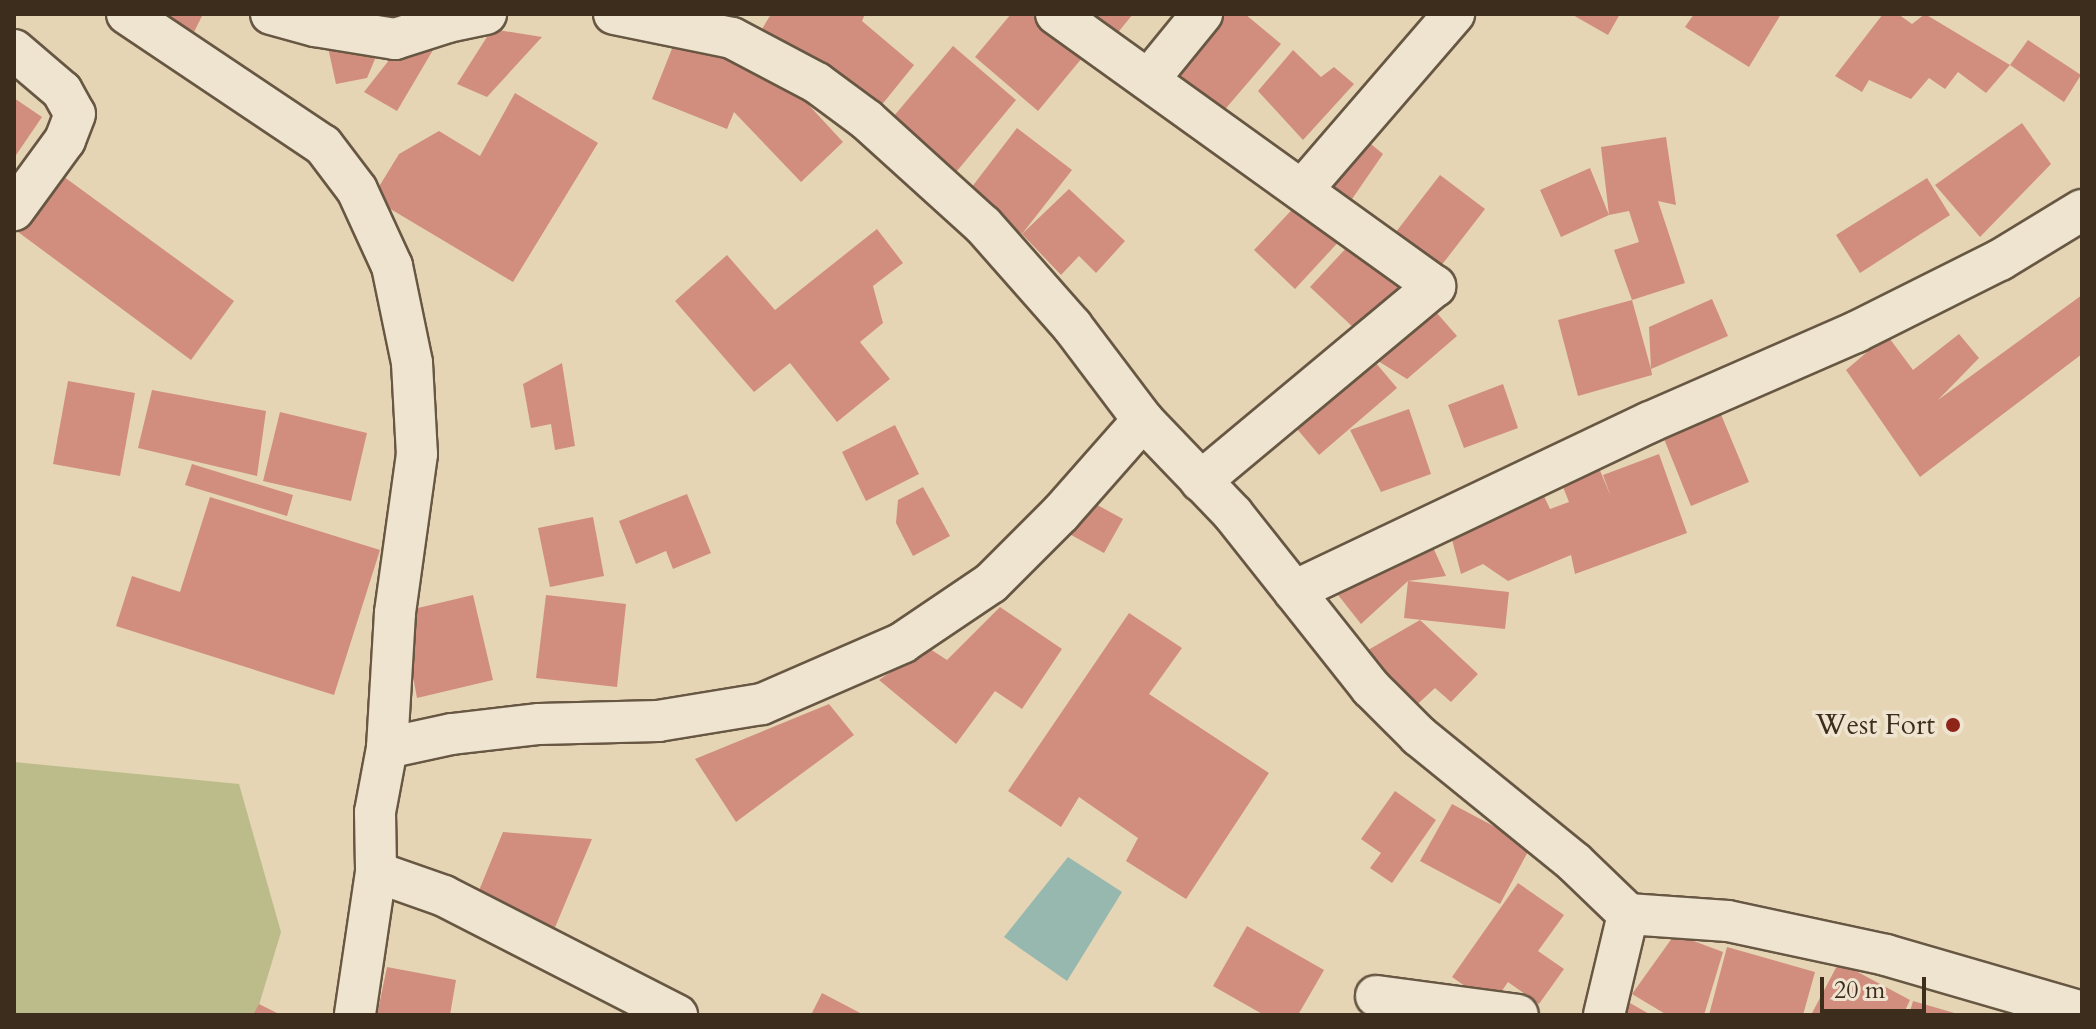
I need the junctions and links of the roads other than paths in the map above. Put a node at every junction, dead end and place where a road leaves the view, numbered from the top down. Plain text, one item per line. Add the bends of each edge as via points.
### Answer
1 (127, 14) edge
2 (271, 14) edge
3 (486, 14) edge
4 (614, 14) edge
5 (1056, 14) edge
6 (1202, 14) edge
7 (1454, 14) edge
8 (739, 26) edge
9 (399, 27) edge
10 (14, 50) edge
11 (1149, 79) junction
12 (1302, 190) junction
13 (14, 210) edge
14 (2082, 210) edge
15 (1143, 420) junction
16 (1201, 481) junction
17 (1294, 591) junction
18 (387, 748) junction
19 (376, 872) junction
20 (1628, 914) junction
21 (1376, 996) dead end
22 (2082, 1012) edge
23 (355, 1015) edge
24 (677, 1015) edge
25 (1518, 1015) edge
26 (1604, 1015) edge

1 - 18 street via 323,145 357,190 392,266 412,363 417,454 395,613
2 - 9 street via 315,26
3 - 9 street
4 - 8 street
5 - 11 street
6 - 11 street
7 - 12 street
8 - 15 street via 867,120 983,225 1072,326
10 - 13 street via 62,91 75,114 65,140
11 - 12 street
12 - 16 street via 1435,286
14 - 17 street via 2000,260 1856,332 1650,422
15 - 16 street
15 - 18 street via 991,583 902,643 762,704 658,721 539,724 452,734
16 - 17 street
17 - 20 street via 1371,688 1410,726 1574,862
18 - 19 street via 375,812
19 - 23 street
19 - 24 street via 444,896
20 - 22 street via 1728,921 1886,955
20 - 26 street
21 - 25 street

